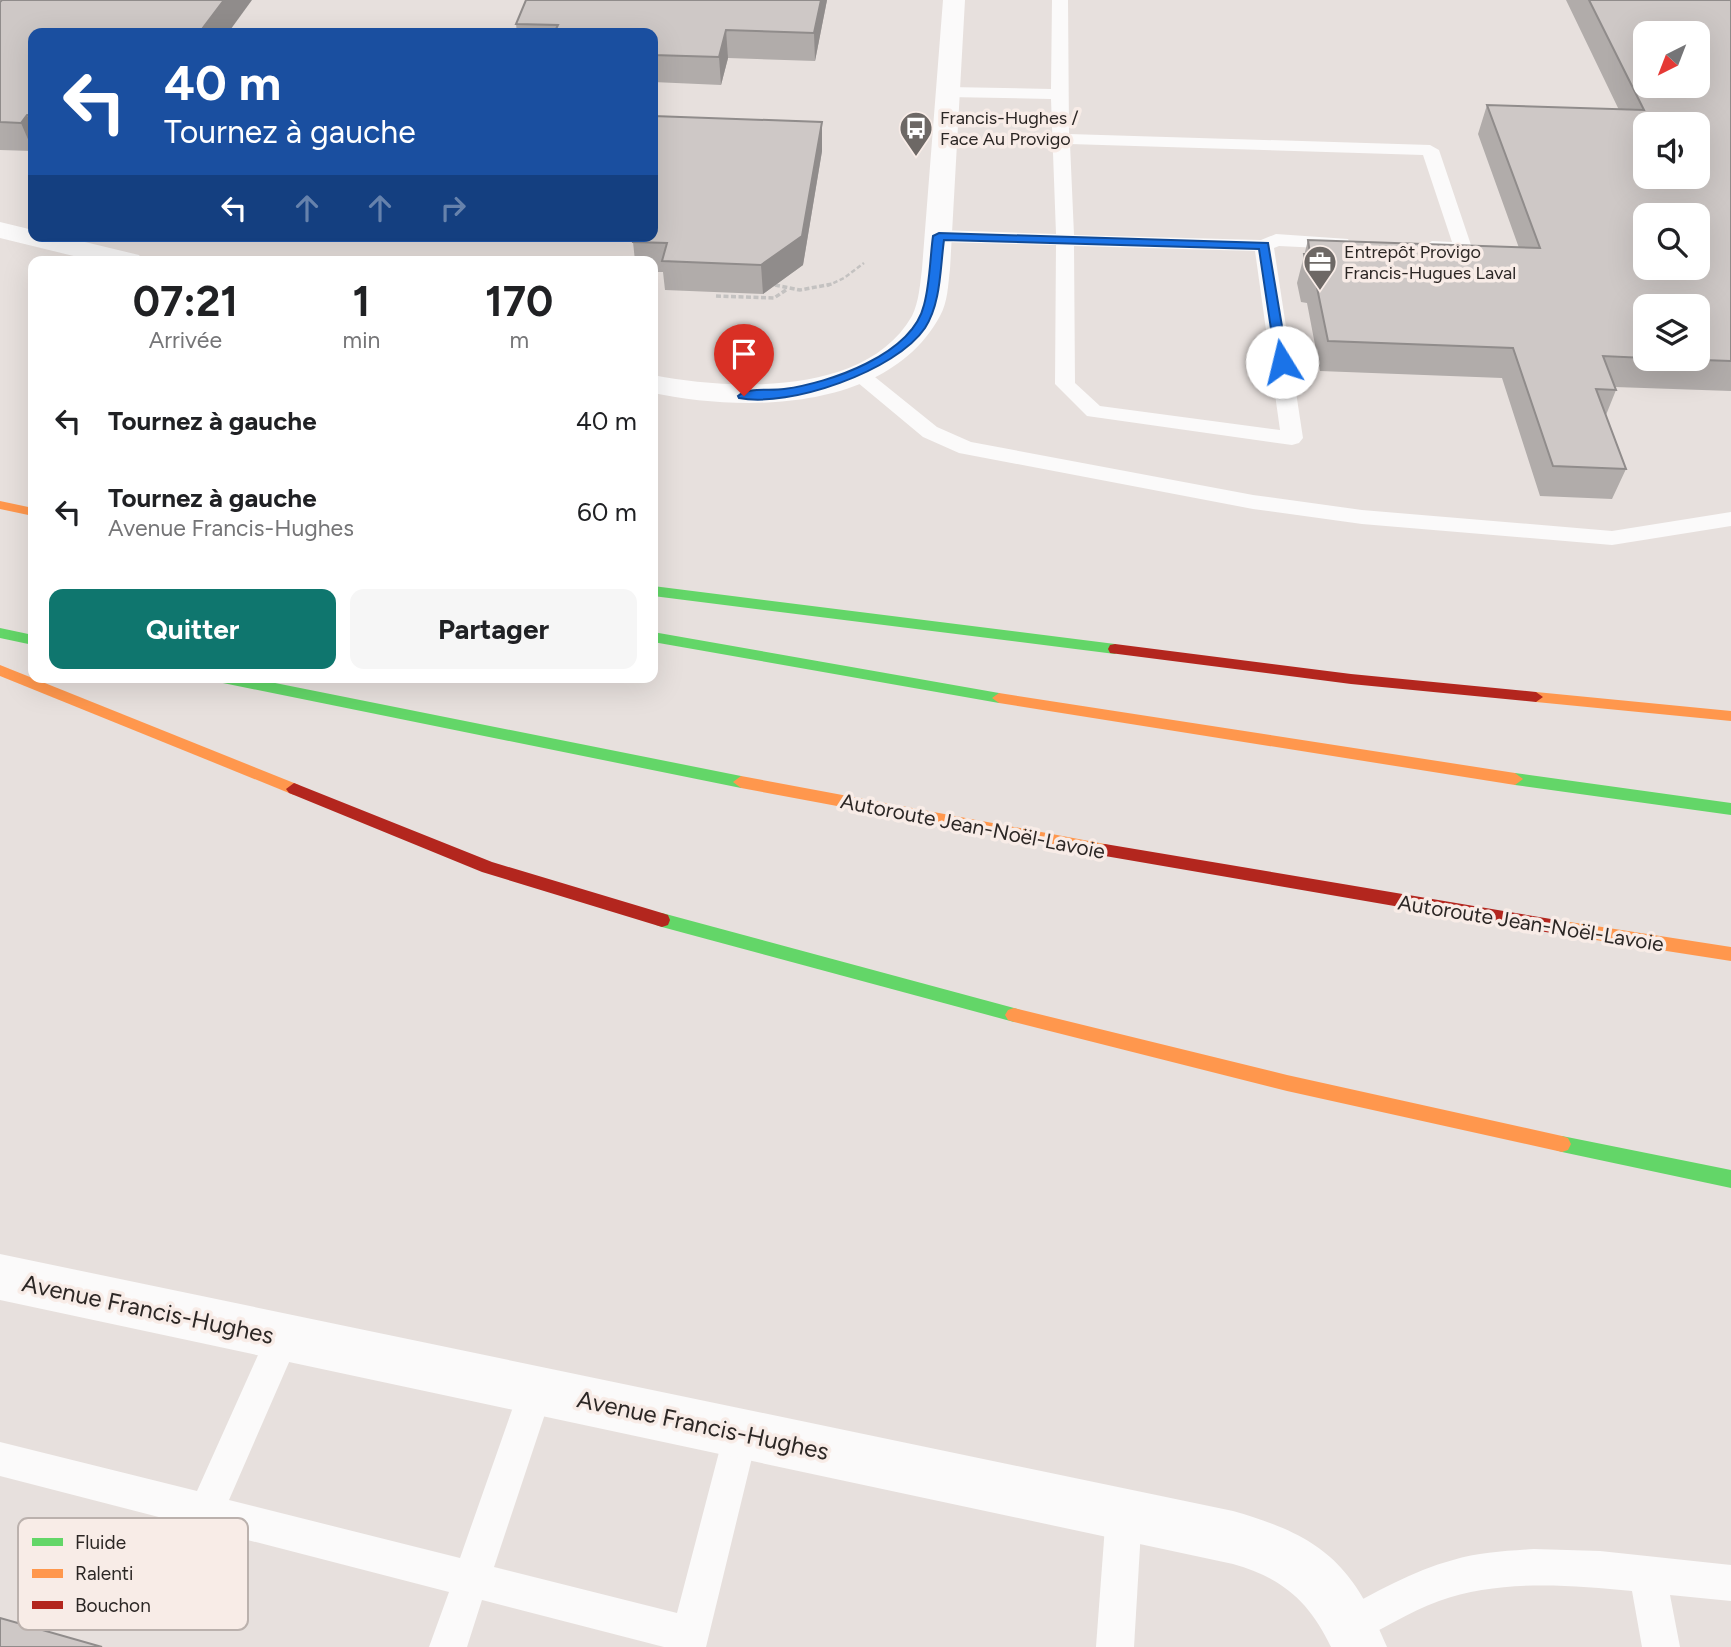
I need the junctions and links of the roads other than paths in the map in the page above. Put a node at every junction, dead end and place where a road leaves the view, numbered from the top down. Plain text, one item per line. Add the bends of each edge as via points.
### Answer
1 (954, 0) edge
2 (1060, 0) edge
3 (948, 92) junction
4 (1059, 94) junction
5 (1061, 139) junction
6 (0, 230) edge
7 (939, 236) junction
8 (28, 237) edge
9 (1065, 240) junction
10 (50, 242) edge
11 (1356, 243) edge
12 (1264, 246) junction
13 (1409, 246) edge
14 (108, 256) edge
15 (858, 373) junction
16 (658, 385) edge
17 (0, 505) edge
18 (28, 511) edge
19 (1731, 519) edge
20 (658, 592) edge
21 (0, 633) edge
22 (658, 638) edge
23 (28, 639) edge
24 (0, 670) edge
25 (28, 681) edge
26 (32, 683) edge
27 (247, 683) edge
28 (1731, 716) edge
29 (1731, 809) edge
30 (1731, 954) edge
31 (1731, 1179) edge
32 (0, 1277) edge
33 (283, 1337) junction
34 (536, 1390) junction
35 (741, 1433) junction
36 (0, 1459) edge
37 (206, 1511) junction
38 (1124, 1513) junction
39 (233, 1518) edge
40 (248, 1522) edge
41 (1648, 1576) junction
42 (472, 1579) junction
43 (1731, 1583) edge
44 (1355, 1636) edge
45 (689, 1641) edge
46 (448, 1647) edge
47 (1115, 1647) edge
48 (1661, 1647) edge

1 - 3 street
2 - 4 lane
3 - 4 lane
3 - 7 street
4 - 5 lane
5 - 9 lane
5 - 13 lane via 1430,150 1462,248
6 - 8 street
7 - 9 lane
7 - 15 street via 925,317 900,348
9 - 12 lane
9 - 12 lane via 1065,384 1094,412 1292,438
10 - 14 street
11 - 12 lane via 1276,240
15 - 16 street via 765,395 714,394
15 - 19 lane via 930,432 966,448 1253,502 1362,517 1612,538
17 - 18 highway
20 - 28 highway via 1351,679
21 - 23 highway
22 - 29 highway via 1169,726
24 - 25 highway
26 - 31 highway via 488,867 697,931 1164,1055 1383,1107
27 - 30 highway, Autoroute Jean-Noël-Lavoie via 1061,843
32 - 33 street, Avenue Francis-Hughes
33 - 34 street, Avenue Francis-Hughes
33 - 37 lane
34 - 35 street, Avenue Francis-Hughes
34 - 42 lane
35 - 38 street, Avenue Francis-Hughes
35 - 45 lane
36 - 37 lane
37 - 39 lane
38 - 44 street, Avenue Francis-Hughes via 1289,1555 1331,1593
38 - 47 lane
40 - 42 lane
41 - 43 lane
41 - 44 lane via 1573,1568 1468,1575 1413,1592
41 - 48 lane
42 - 45 lane
42 - 46 lane

